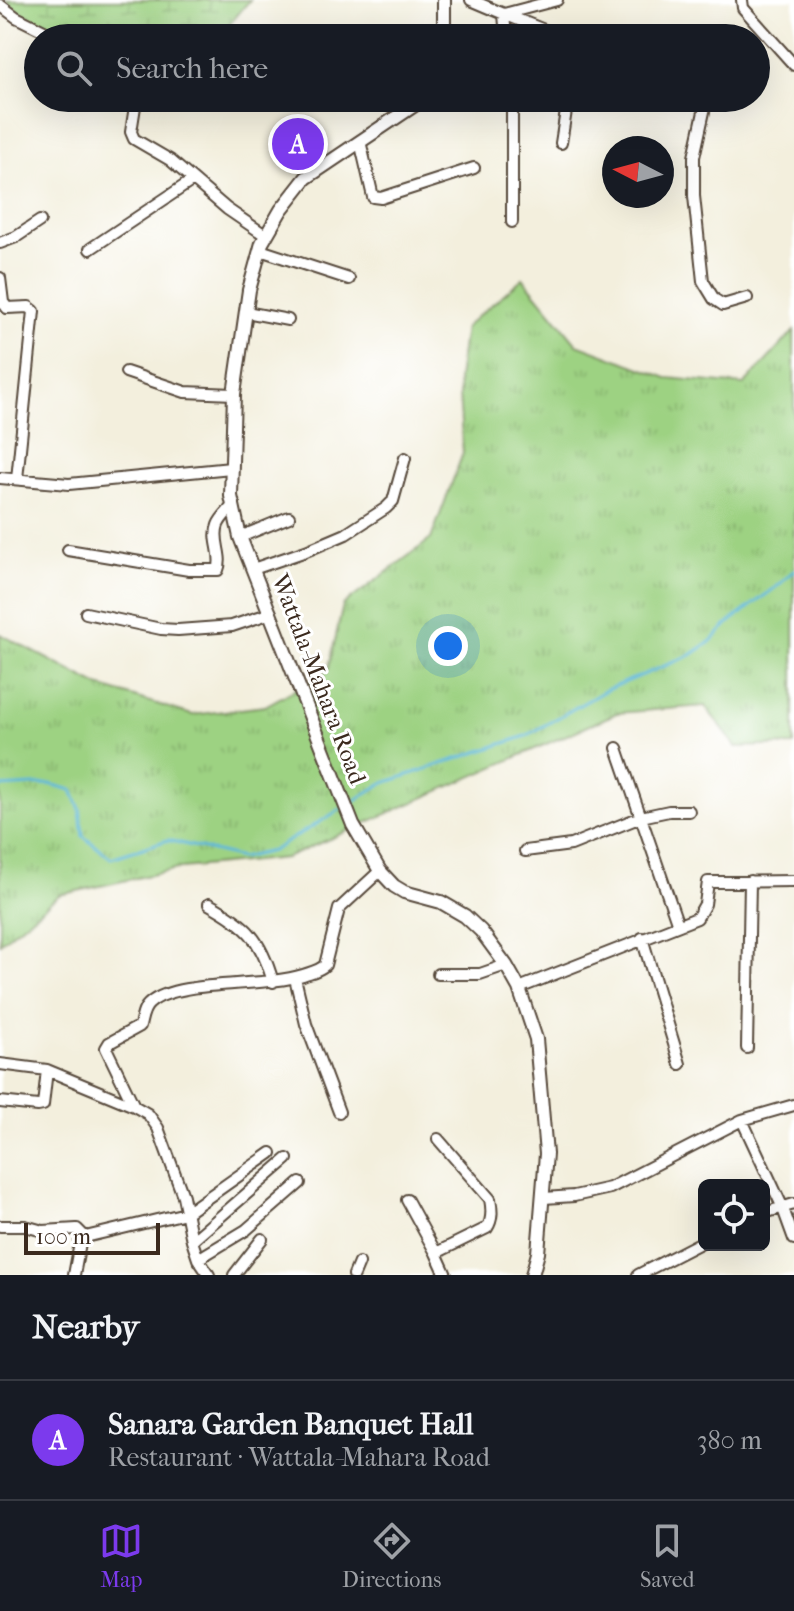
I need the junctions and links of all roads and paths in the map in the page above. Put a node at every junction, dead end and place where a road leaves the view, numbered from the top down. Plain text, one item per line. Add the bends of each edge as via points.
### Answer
1 (444, 0) edge
2 (471, 0) edge
3 (557, 0) edge
4 (742, 0) edge
5 (0, 5) edge
6 (504, 14) junction
7 (30, 24) edge
8 (444, 24) edge
9 (505, 24) edge
10 (529, 24) edge
11 (757, 24) edge
12 (770, 38) edge
13 (794, 65) edge
14 (134, 112) edge
15 (404, 112) edge
16 (512, 112) edge
17 (566, 112) edge
18 (704, 112) edge
19 (360, 141) junction
20 (561, 143) dead end
21 (474, 168) dead end
22 (193, 180) junction
23 (40, 221) dead end
24 (512, 222) dead end
25 (265, 235) junction
26 (0, 243) edge
27 (90, 249) dead end
28 (260, 250) junction
29 (0, 278) edge
30 (349, 279) dead end
31 (747, 298) dead end
32 (246, 312) junction
33 (288, 320) dead end
34 (126, 372) dead end
35 (234, 394) junction
36 (405, 458) dead end
37 (231, 468) junction
38 (0, 478) edge
39 (17, 479) junction
40 (234, 504) junction
41 (289, 517) dead end
42 (240, 537) junction
43 (68, 550) dead end
44 (253, 569) junction
45 (86, 613) dead end
46 (271, 613) junction
47 (617, 748) dead end
48 (689, 811) dead end
49 (641, 817) junction
50 (525, 851) dead end
51 (380, 871) junction
52 (750, 881) junction
53 (794, 881) edge
54 (209, 904) dead end
55 (678, 925) junction
56 (642, 938) junction
57 (506, 965) junction
58 (438, 974) dead end
59 (295, 978) junction
60 (273, 982) junction
61 (519, 988) junction
62 (747, 1048) dead end
63 (0, 1064) edge
64 (680, 1064) dead end
65 (47, 1070) junction
66 (0, 1102) edge
67 (794, 1105) edge
68 (134, 1106) junction
69 (339, 1112) dead end
70 (742, 1120) junction
71 (438, 1139) dead end
72 (271, 1153) dead end
73 (287, 1159) dead end
74 (300, 1183) dead end
75 (544, 1198) junction
76 (407, 1200) dead end
77 (788, 1205) edge
78 (186, 1213) junction
79 (0, 1226) edge
80 (85, 1237) junction
81 (262, 1239) dead end
82 (794, 1239) edge
83 (192, 1241) junction
84 (698, 1244) edge
85 (436, 1253) junction
86 (198, 1259) junction
87 (359, 1263) dead end
88 (74, 1275) edge
89 (209, 1275) edge
90 (234, 1275) edge
91 (354, 1275) edge
92 (446, 1275) edge
93 (532, 1275) edge
94 (638, 1275) edge

1 - 8 main road
2 - 6 street
3 - 6 street
4 - 11 street
5 - 7 street
6 - 9 street
6 - 10 street
12 - 13 street
14 - 22 street via 134,139
15 - 19 main road, Wattala-Mahara Road
16 - 24 street
17 - 20 street
18 - 31 street via 694,157 703,281 723,305
19 - 21 street via 373,197
19 - 25 main road, Wattala-Mahara Road via 306,178
22 - 25 street
22 - 27 street
23 - 26 street
25 - 28 main road, Wattala-Mahara Road
28 - 30 street
28 - 32 main road, Wattala-Mahara Road
29 - 39 street via 7,308 34,311
32 - 33 street
32 - 35 main road, Wattala-Mahara Road
34 - 35 street via 185,392
35 - 37 main road, Wattala-Mahara Road
36 - 44 street via 393,501 386,508 346,534
37 - 39 street via 69,484
37 - 40 main road, Wattala-Mahara Road
38 - 39 street
40 - 42 main road, Wattala-Mahara Road
40 - 43 street via 218,522 218,570
41 - 42 street
42 - 44 main road, Wattala-Mahara Road
44 - 46 main road, Wattala-Mahara Road
45 - 46 street via 178,630 232,626
46 - 51 main road, Wattala-Mahara Road via 353,825
47 - 49 street
48 - 49 street
49 - 50 street via 571,845
49 - 55 street
51 - 57 main road, Wattala-Mahara Road via 404,892 441,902 465,916
51 - 59 street via 339,909 325,965
52 - 53 street
52 - 55 street via 708,882 697,918
52 - 62 street
54 - 60 street via 253,936
55 - 56 street
56 - 61 street
56 - 64 street
57 - 58 street via 480,974
57 - 61 main road, Wattala-Mahara Road
59 - 60 street
59 - 69 street
60 - 68 street via 174,990 150,1003 140,1026 106,1048
61 - 75 main road, Wattala-Mahara Road via 536,1039 546,1154
63 - 65 street
65 - 66 street via 43,1105
65 - 68 street
67 - 70 street
68 - 78 street via 158,1128
70 - 75 street via 610,1188
70 - 77 street
71 - 85 street via 492,1207 487,1228
72 - 78 street
73 - 83 street
74 - 86 street via 246,1230
75 - 93 main road, Wattala-Mahara Road
76 - 85 street
77 - 82 street
78 - 80 street
78 - 83 street
79 - 80 street via 77,1229
80 - 88 street
81 - 90 street
83 - 86 street
84 - 94 street
85 - 92 street
86 - 89 street
87 - 91 street

